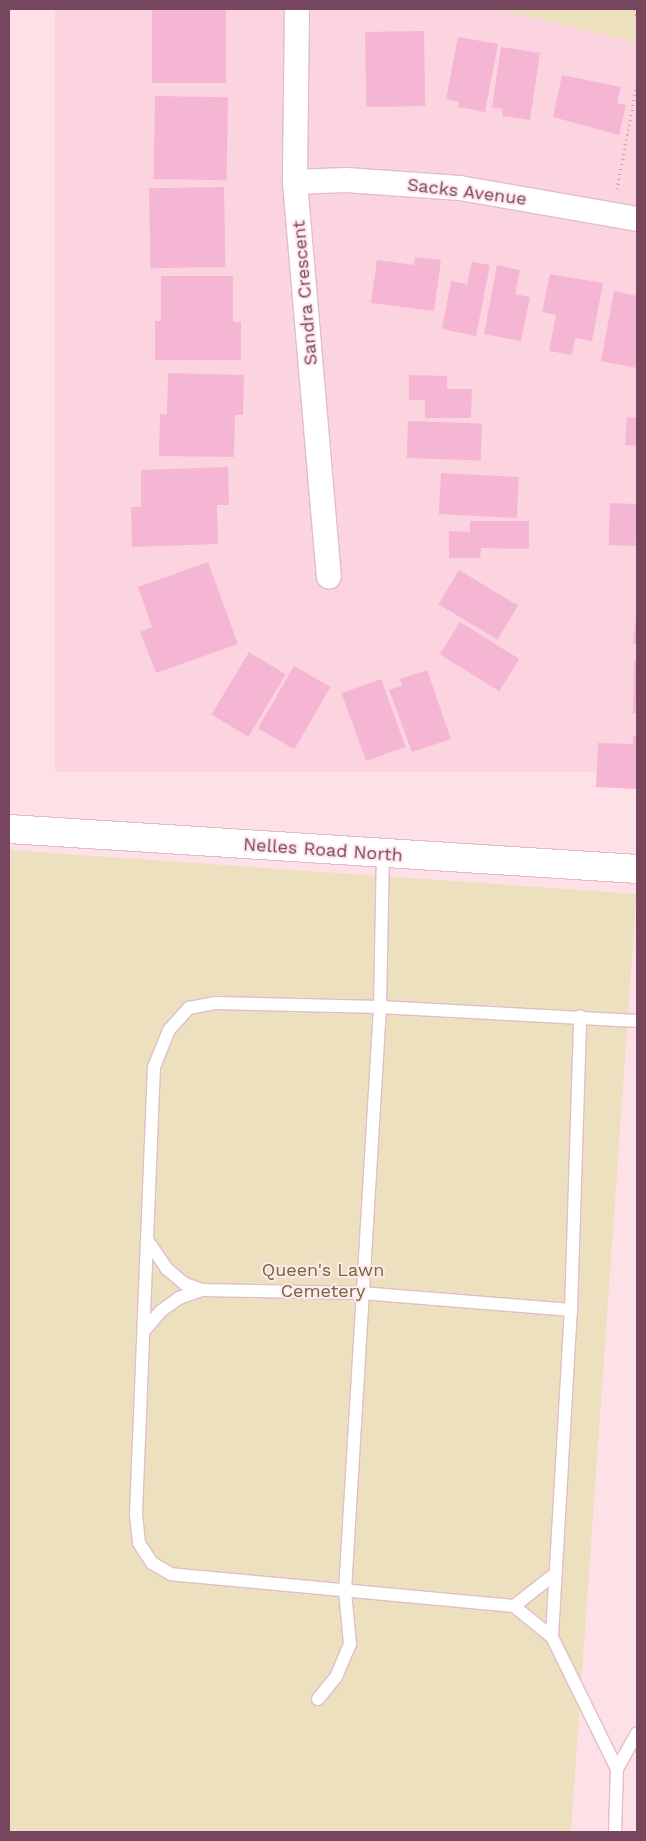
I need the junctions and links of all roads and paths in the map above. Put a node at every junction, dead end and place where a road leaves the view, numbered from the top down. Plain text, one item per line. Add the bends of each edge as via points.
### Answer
1 (298, 9) edge
2 (635, 9) edge
3 (637, 18) edge
4 (637, 83) edge
5 (295, 182) junction
6 (612, 214) junction
7 (637, 219) edge
8 (329, 577) dead end
9 (9, 829) edge
10 (382, 855) junction
11 (637, 869) edge
12 (380, 1006) junction
13 (580, 1016) junction
14 (637, 1021) edge
15 (147, 1240) junction
16 (202, 1290) junction
17 (361, 1294) junction
18 (571, 1310) junction
19 (144, 1331) junction
20 (556, 1574) junction
21 (345, 1591) junction
22 (514, 1606) junction
23 (552, 1637) junction
24 (318, 1699) dead end
25 (637, 1733) edge
26 (617, 1769) junction
27 (615, 1832) edge

1 - 5 street, Sandra Crescent
2 - 3 path
4 - 6 path
5 - 6 street, Sacks Avenue via 346,180 460,188
5 - 8 street, Sandra Crescent
6 - 7 street, Sacks Avenue
9 - 10 street, Nelles Road North
10 - 11 street, Nelles Road North
10 - 12 lane
12 - 13 lane
12 - 15 lane via 214,1003 189,1008 169,1030 154,1067
12 - 17 lane
13 - 14 lane
13 - 18 lane
15 - 16 lane via 167,1269 186,1284
15 - 19 lane
16 - 17 lane
16 - 19 lane via 179,1298 161,1311
17 - 18 lane
17 - 21 lane
18 - 20 lane
19 - 21 lane via 136,1514 140,1543 152,1563 171,1574
20 - 22 lane
20 - 23 lane
21 - 22 lane
21 - 24 lane via 350,1644 336,1677
22 - 23 lane
23 - 26 lane
25 - 26 lane
26 - 27 lane

